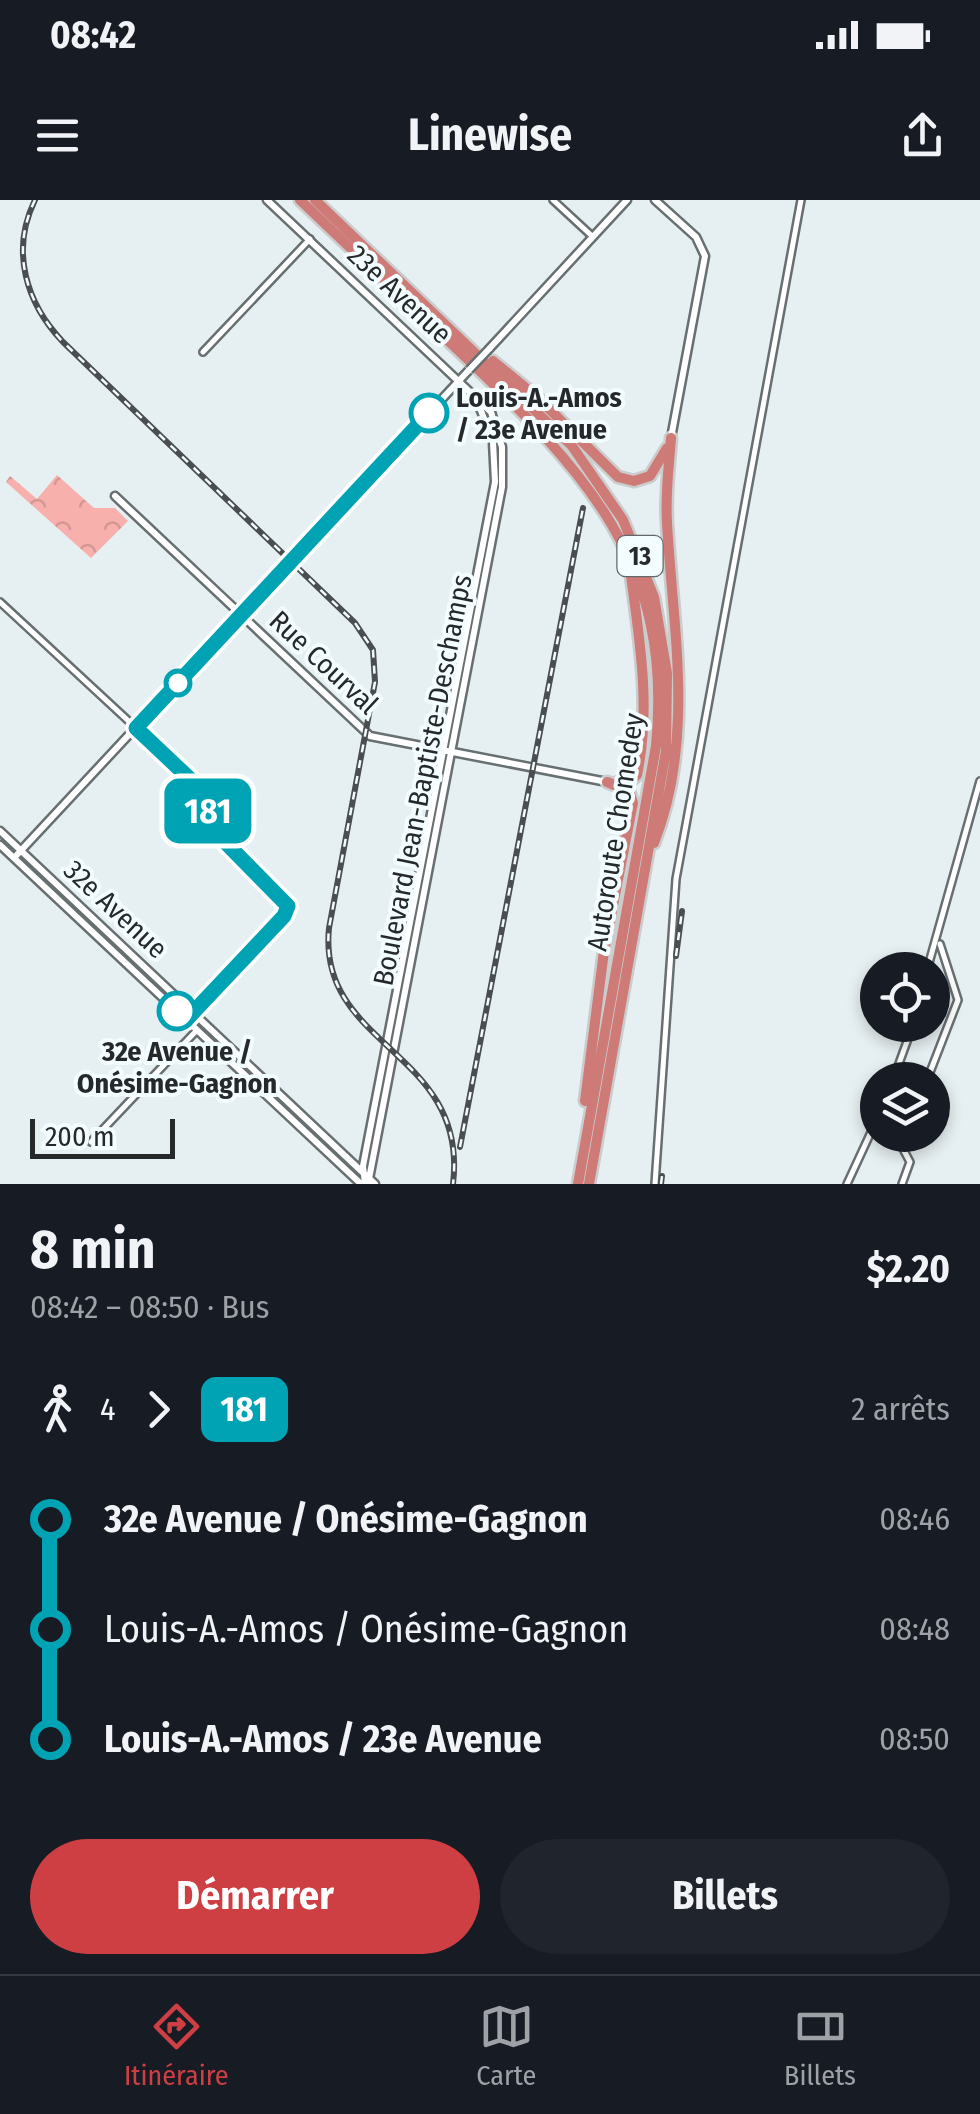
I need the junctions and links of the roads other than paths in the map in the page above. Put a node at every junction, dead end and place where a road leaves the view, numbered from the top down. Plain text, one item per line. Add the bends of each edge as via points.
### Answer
1 (267, 200) edge
2 (300, 200) edge
3 (315, 200) edge
4 (553, 200) edge
5 (627, 200) edge
6 (655, 200) edge
7 (802, 200) edge
8 (593, 237) junction
9 (310, 240) junction
10 (438, 316) junction
11 (203, 352) dead end
12 (459, 380) junction
13 (671, 438) junction
14 (115, 496) dead end
15 (628, 556) junction
16 (0, 602) edge
17 (241, 615) junction
18 (136, 728) junction
19 (447, 751) junction
20 (980, 781) edge
21 (607, 782) junction
22 (0, 831) edge
23 (0, 845) edge
24 (21, 851) junction
25 (14, 858) junction
26 (645, 866) junction
27 (939, 941) junction
28 (934, 952) edge
29 (193, 1013) junction
30 (186, 1020) junction
31 (197, 1030) junction
32 (934, 1062) edge
33 (91, 1142) dead end
34 (862, 1152) edge
35 (904, 1152) edge
36 (580, 1169) junction
37 (366, 1181) edge
38 (578, 1184) edge
39 (589, 1184) edge
40 (655, 1184) edge
41 (847, 1184) edge
42 (902, 1184) edge

1 - 9 street, 23e Avenue
2 - 15 highway, Autoroute Chomedey / 13 via 552,440 596,496
3 - 10 highway, Autoroute Chomedey / 13
4 - 8 street
5 - 8 street
6 - 13 street via 698,240 705,256
7 - 40 street via 676,878
8 - 12 street, bridge
9 - 11 street
9 - 12 street, 23e Avenue
10 - 13 highway via 537,397 618,477 650,476
10 - 26 highway, Autoroute Chomedey / 13 via 578,453 610,497 642,561 662,635 669,702
12 - 17 street
12 - 19 street, Boulevard Jean-Baptiste-Deschamps via 488,425 496,469
13 - 26 highway via 667,520 680,723 666,815
14 - 17 street, Rue Courval
15 - 21 highway via 642,660 642,738 635,779
15 - 36 highway, Autoroute Chomedey / 13 via 654,650 656,746
16 - 18 street
17 - 18 street
17 - 19 street, Rue Courval via 370,736
18 - 24 street
18 - 29 street via 190,779 224,841 288,906
19 - 21 street, Rue Courval
19 - 37 street, Boulevard Jean-Baptiste-Deschamps
20 - 27 street
21 - 36 highway via 629,791 633,803 599,986
22 - 24 street, 32e Avenue
23 - 25 street, 32e Avenue
24 - 25 street
24 - 29 street, 32e Avenue
25 - 30 street, 32e Avenue
26 - 39 highway, Autoroute Chomedey / 13
27 - 28 street
27 - 32 street via 958,1000
29 - 30 street
29 - 37 street, 32e Avenue
30 - 31 street, 32e Avenue
31 - 33 street
31 - 37 street, 32e Avenue
34 - 41 street
35 - 42 street via 910,1164
36 - 38 highway, Autoroute Chomedey / 13

